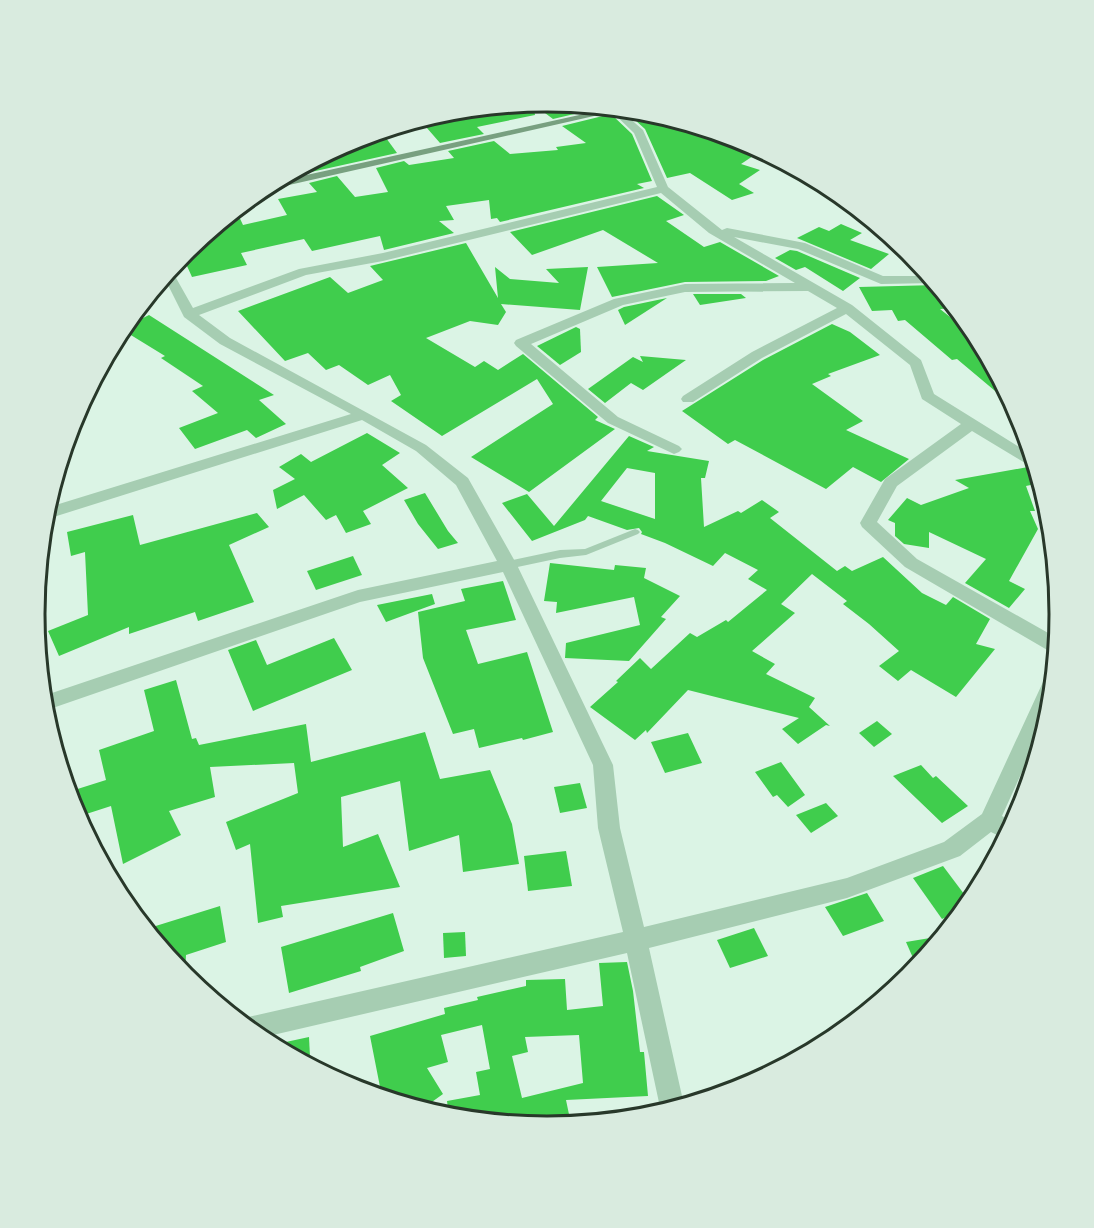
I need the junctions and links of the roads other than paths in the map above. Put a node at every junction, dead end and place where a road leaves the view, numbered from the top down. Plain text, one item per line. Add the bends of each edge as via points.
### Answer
1 (593, 114) edge
2 (625, 118) edge
3 (291, 182) edge
4 (663, 189) junction
5 (713, 230) junction
6 (921, 280) edge
7 (172, 281) edge
8 (810, 287) junction
9 (847, 308) junction
10 (189, 314) junction
11 (688, 399) dead end
12 (364, 415) junction
13 (971, 424) junction
14 (674, 449) dead end
15 (1023, 457) edge
16 (56, 510) edge
17 (635, 532) dead end
18 (508, 565) junction
19 (1048, 642) edge
20 (53, 701) edge
21 (1039, 713) edge
22 (990, 820) junction
23 (1001, 827) edge
24 (636, 940) junction
25 (261, 1026) edge
26 (670, 1100) edge

1 - 3 street
2 - 4 street via 639,132
4 - 5 street
4 - 10 street via 303,272
5 - 6 street via 801,246 881,280
5 - 8 street
7 - 10 street
8 - 9 street
8 - 14 street via 685,288 619,302 521,343 613,420
9 - 11 street via 757,356
9 - 13 street via 916,363 927,396
10 - 12 street via 225,341
12 - 16 street
12 - 18 street via 421,448 462,482
13 - 15 street
13 - 19 street via 891,483 868,523 910,564
17 - 18 lane via 586,552
18 - 20 street via 358,596
18 - 24 street via 603,765 609,828
21 - 22 street
22 - 23 street
22 - 24 street via 952,849 847,888
24 - 25 street
24 - 26 street

